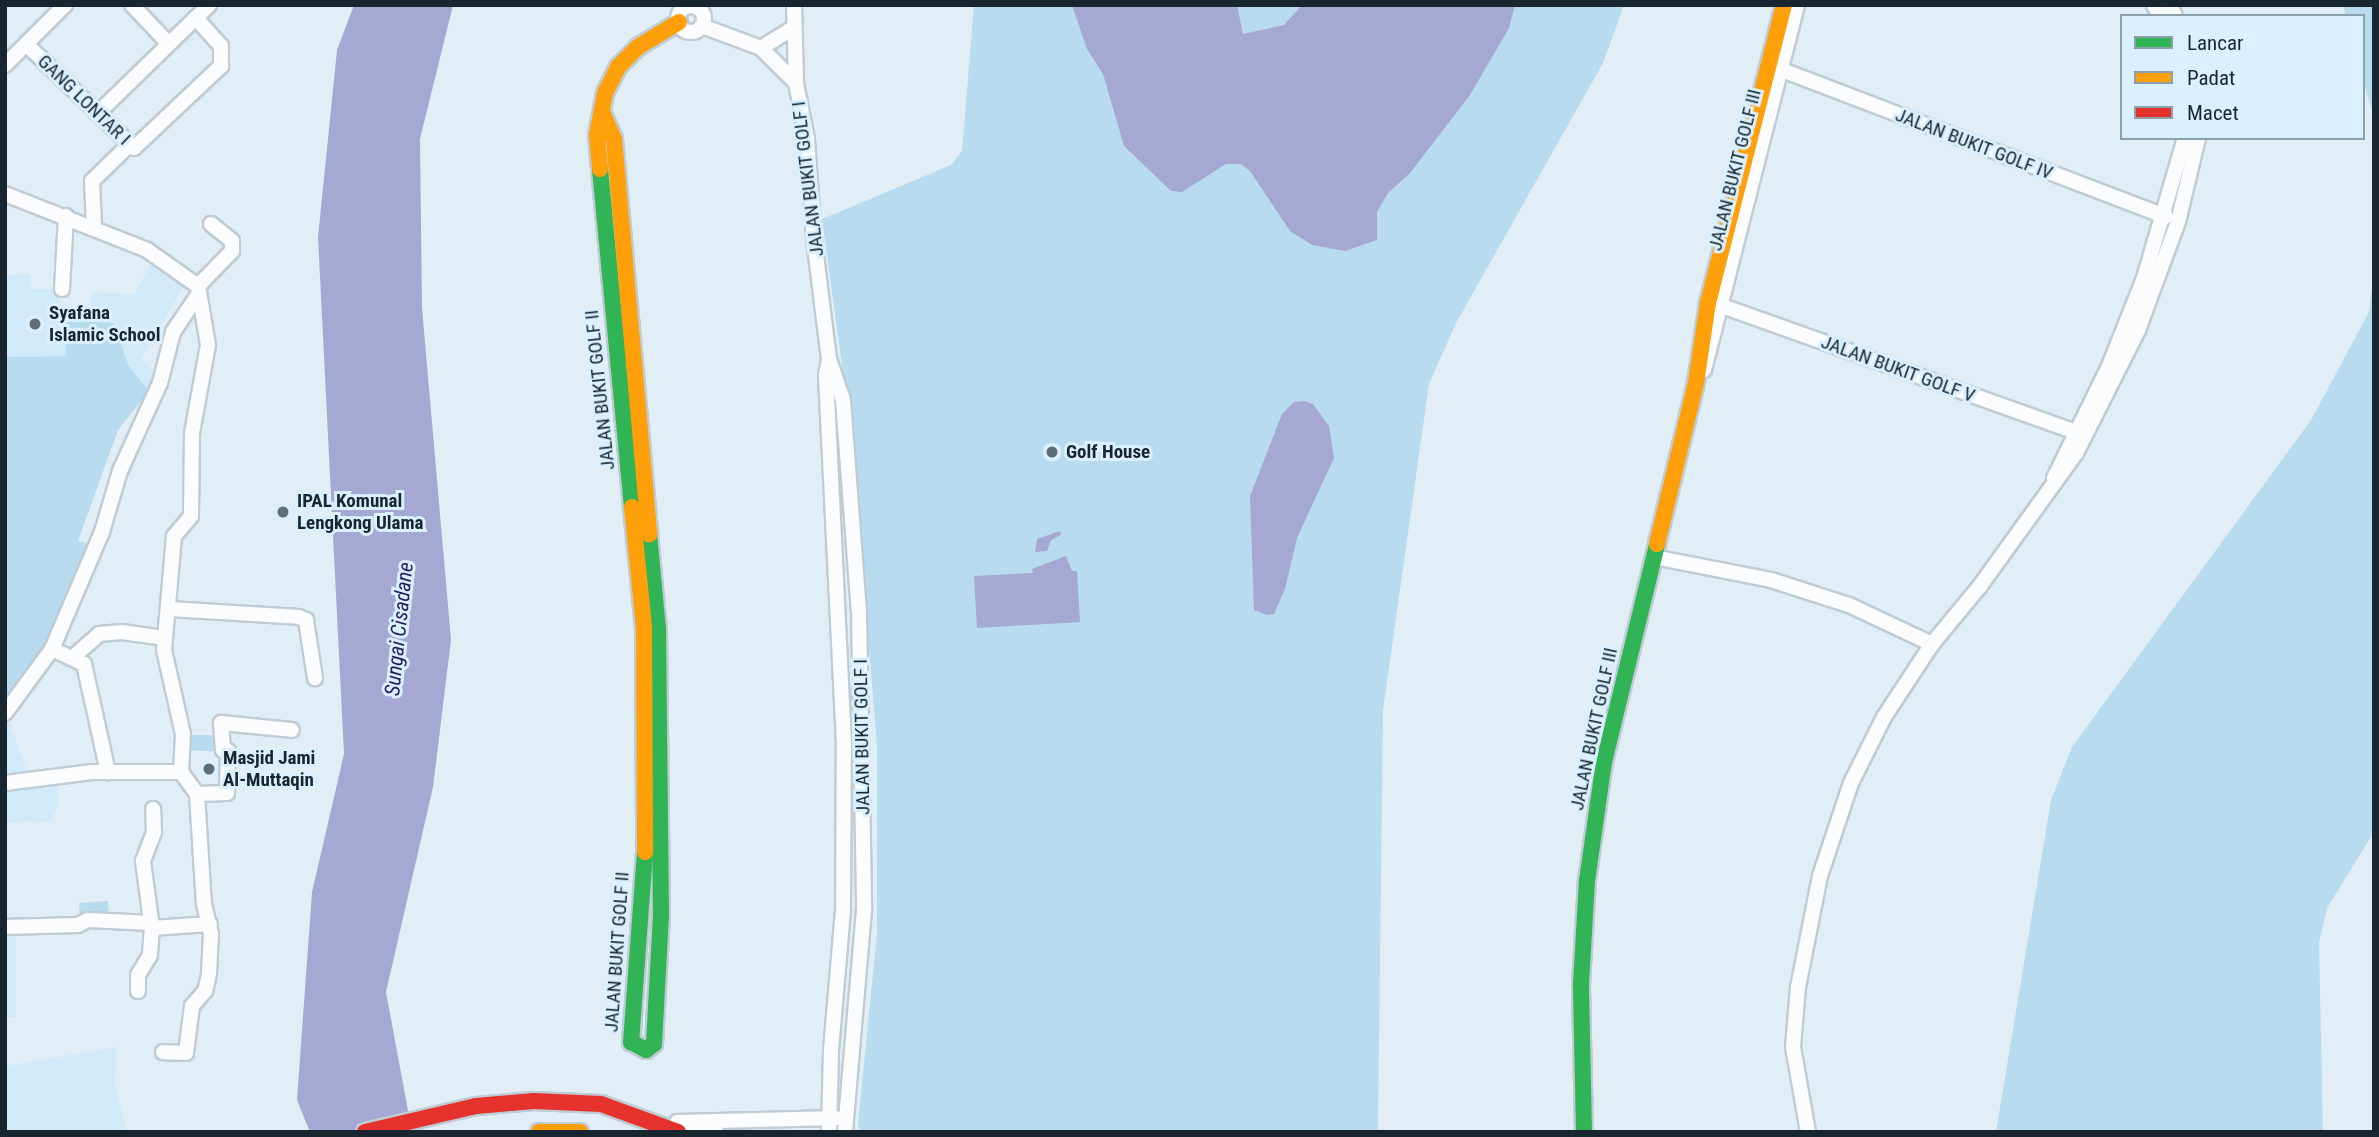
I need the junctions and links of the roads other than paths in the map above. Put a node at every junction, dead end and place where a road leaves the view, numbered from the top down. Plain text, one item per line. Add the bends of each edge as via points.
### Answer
1 (65, 5) edge
2 (132, 5) edge
3 (209, 5) edge
4 (794, 5) edge
5 (1784, 5) edge
6 (1797, 5) edge
7 (689, 6) edge
8 (196, 18) junction
9 (679, 22) junction
10 (702, 26) junction
11 (794, 27) junction
12 (169, 43) junction
13 (26, 44) junction
14 (761, 48) junction
15 (5, 65) edge
16 (1782, 71) junction
17 (796, 83) junction
18 (98, 113) junction
19 (602, 113) junction
20 (2185, 140) edge
21 (2198, 140) edge
22 (128, 146) junction
23 (5, 194) edge
24 (66, 216) junction
25 (2166, 217) junction
26 (94, 226) junction
27 (214, 227) dead end
28 (196, 288) junction
29 (62, 289) dead end
30 (1722, 306) junction
31 (830, 359) junction
32 (1696, 383) junction
33 (2075, 432) junction
34 (2052, 486) junction
35 (1654, 557) junction
36 (170, 609) junction
37 (164, 638) junction
38 (1932, 644) junction
39 (52, 649) junction
40 (73, 657) junction
41 (315, 678) dead end
42 (5, 713) edge
43 (292, 730) dead end
44 (108, 772) junction
45 (181, 772) junction
46 (5, 783) edge
47 (197, 793) junction
48 (153, 810) dead end
49 (210, 923) junction
50 (152, 926) junction
51 (5, 928) edge
52 (138, 991) dead end
53 (163, 1052) dead end
54 (836, 1125) edge
55 (678, 1127) edge
56 (365, 1132) edge
57 (539, 1132) edge
58 (580, 1132) edge
59 (716, 1132) edge
60 (1584, 1132) edge
61 (1808, 1132) edge

1 - 13 street
2 - 12 street
3 - 8 street
4 - 11 street, JALAN BUKIT GOLF I
5 - 32 street, JALAN BUKIT GOLF III via 1708,303
6 - 16 street, JALAN BUKIT GOLF III
7 - 9 street via 682,10
7 - 10 street via 704,13
8 - 12 street
8 - 22 street, GANG LONTAR I via 221,46 221,66 142,144
9 - 10 street via 688,31
9 - 19 street, JALAN BUKIT GOLF II via 638,47 618,67 605,93
10 - 14 street, JALAN BUKIT GOLF I
11 - 14 street
11 - 17 street, JALAN BUKIT GOLF I
12 - 18 street
13 - 15 street
13 - 18 street, GANG LONTAR I
14 - 17 street, JALAN BUKIT GOLF I
16 - 25 street, JALAN BUKIT GOLF IV
16 - 30 street, JALAN BUKIT GOLF III
17 - 31 street, JALAN BUKIT GOLF I via 807,139
18 - 22 street, GANG LONTAR I
19 - 19 street, JALAN BUKIT GOLF II via 614,139 660,666 661,916 654,1044 642,1050 631,1042 648,827 644,628 597,135
20 - 25 street
21 - 34 street via 2178,222 2138,330 2076,453
22 - 26 street via 92,181
23 - 24 street
24 - 26 street
24 - 29 street
25 - 33 street via 2109,366
26 - 28 street via 147,250
27 - 28 street via 232,241 229,257
28 - 36 street via 208,345 192,433 191,516 174,536
28 - 39 street via 173,332 160,383 125,459 102,532
30 - 32 street, JALAN BUKIT GOLF III via 1710,353
30 - 33 street, JALAN BUKIT GOLF V
31 - 54 street, JALAN BUKIT GOLF I via 826,375 844,744
31 - 54 street, JALAN BUKIT GOLF I via 843,400 849,461 864,744 864,910
32 - 35 street, JALAN BUKIT GOLF III
33 - 34 street
34 - 38 street
35 - 38 street via 1797,588 1849,605
35 - 60 street, JALAN BUKIT GOLF III via 1604,762 1587,881 1581,984
36 - 37 street
36 - 41 street via 306,620
37 - 40 street via 99,634
37 - 45 street via 171,696 183,734
38 - 61 street via 1884,717 1851,783 1820,876 1807,930 1793,1047
39 - 40 street
39 - 42 street
40 - 44 street via 86,669
43 - 47 street via 221,723 223,750 228,751 227,793
44 - 45 street
44 - 46 street
45 - 47 street
47 - 49 street
48 - 50 street via 154,832 143,861
49 - 50 street
49 - 53 street via 209,974 205,991 192,1006 186,1053
50 - 51 street via 88,920
50 - 52 street
54 - 55 street
55 - 56 street via 601,1104 534,1101 476,1106
55 - 59 street
57 - 58 street

